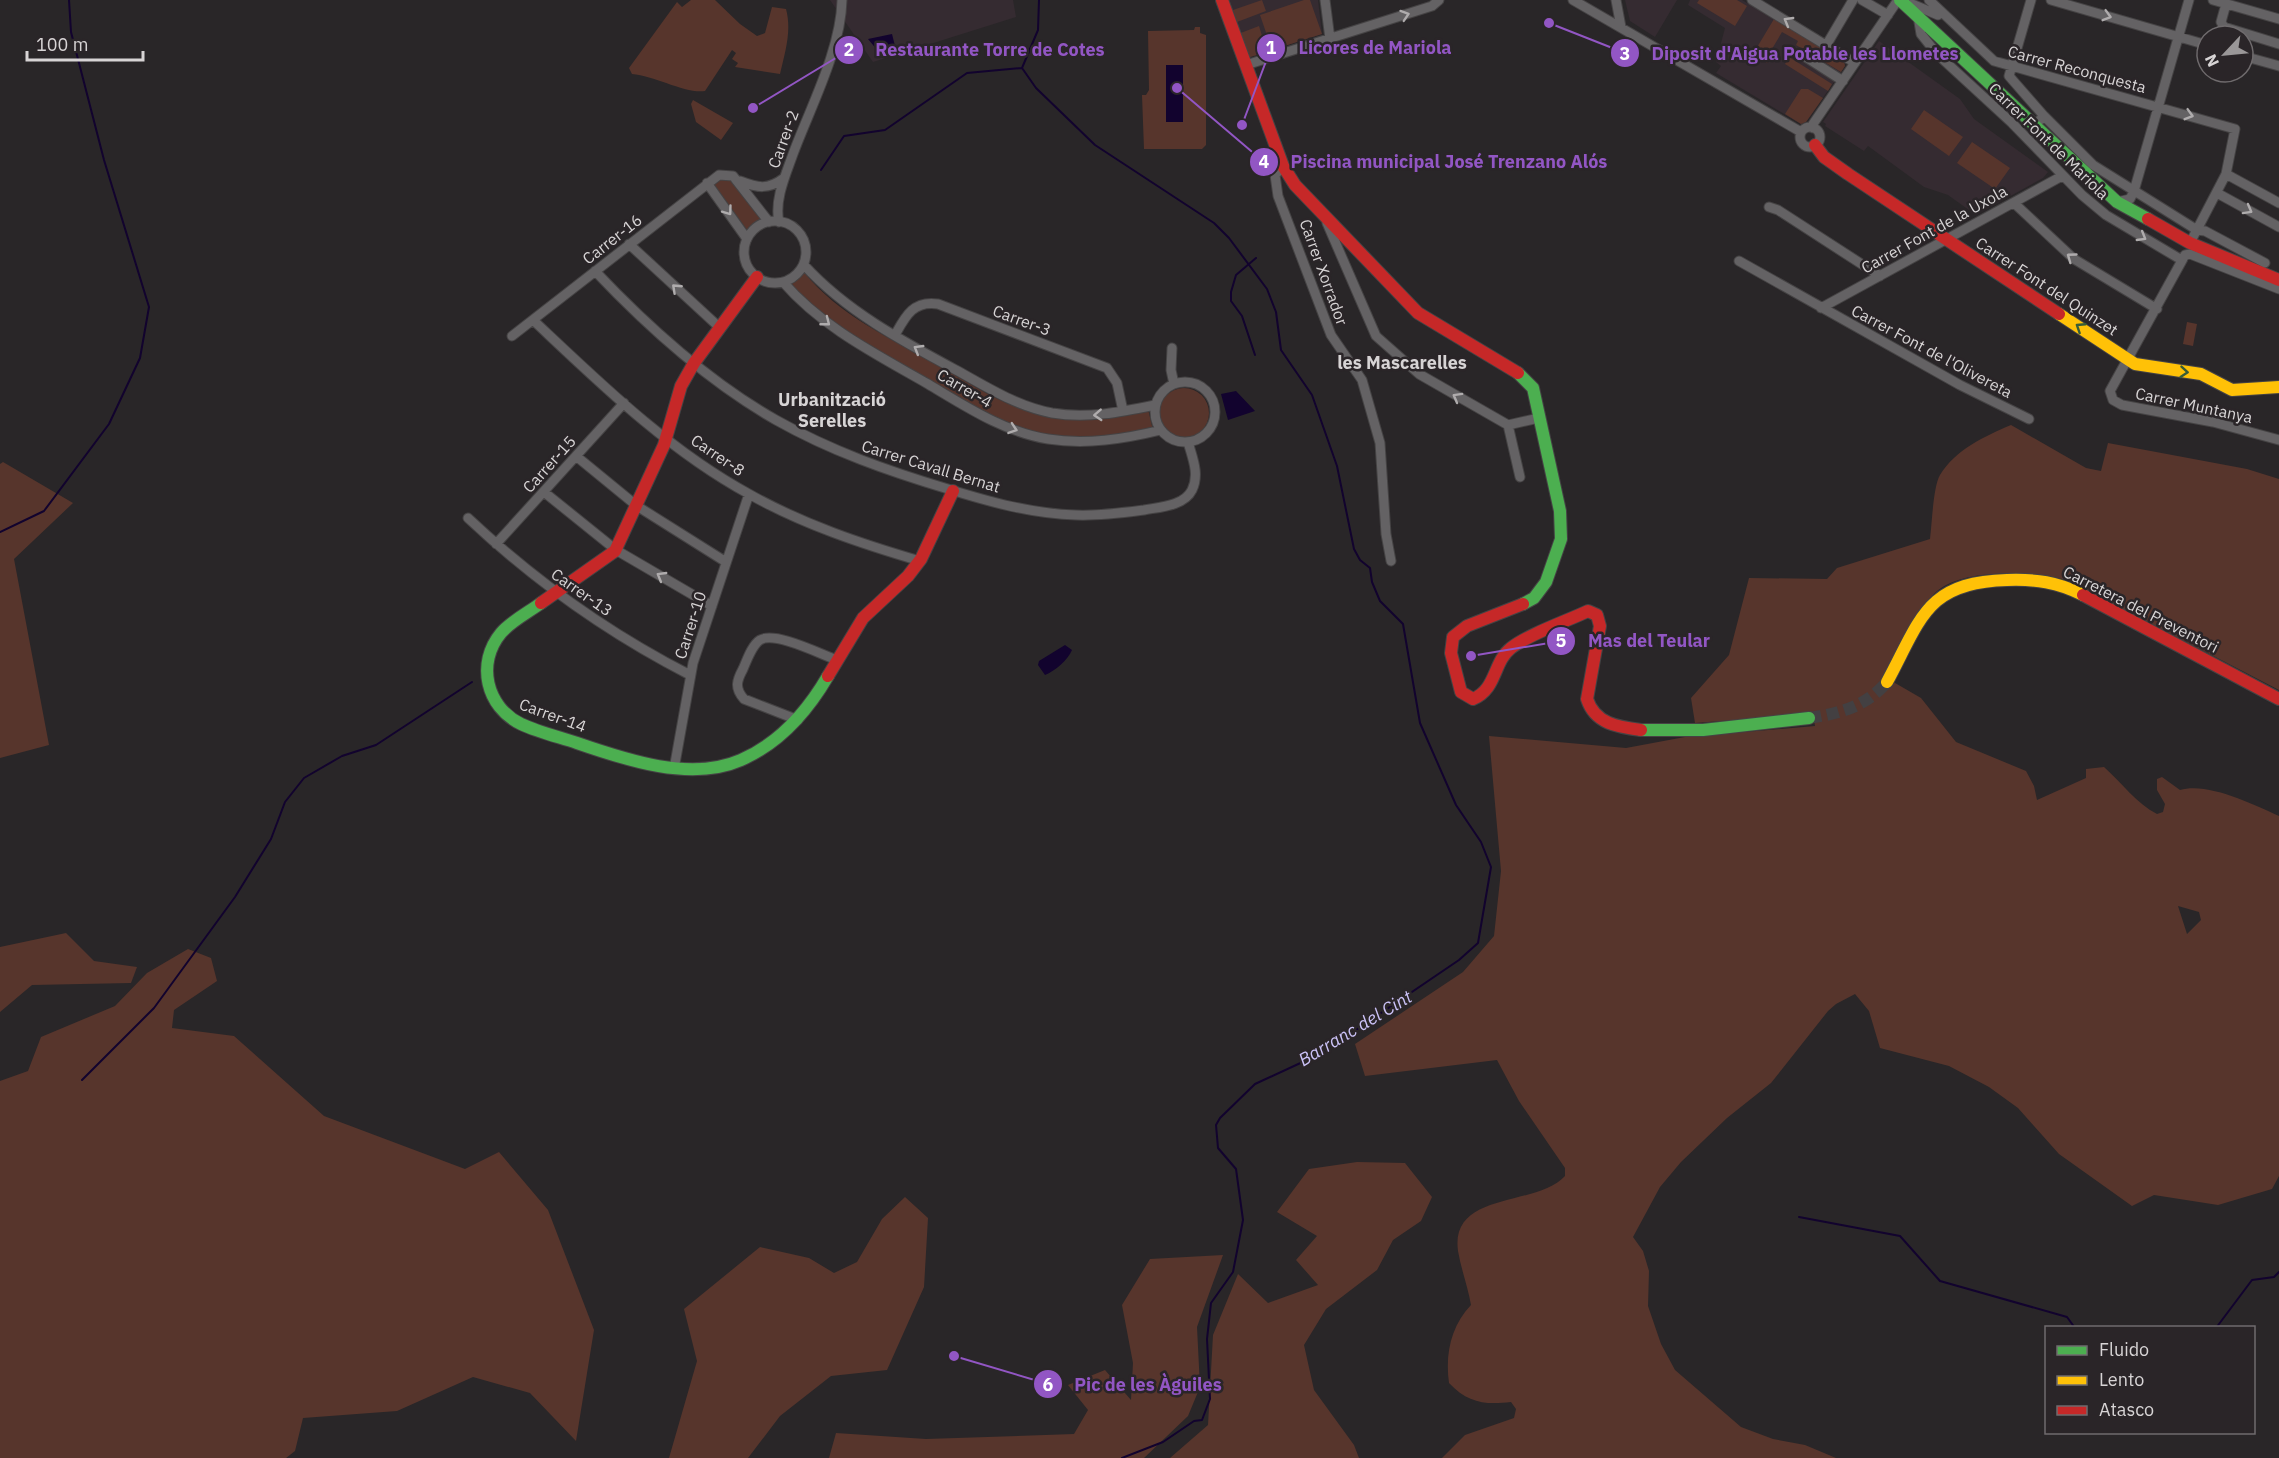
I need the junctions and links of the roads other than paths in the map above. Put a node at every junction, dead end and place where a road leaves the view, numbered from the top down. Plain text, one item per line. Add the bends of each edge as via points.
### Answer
1 (842, 0) edge
2 (1222, 0) edge
3 (1325, 0) edge
4 (1439, 0) edge
5 (1574, 0) edge
6 (1616, 0) edge
7 (1752, 0) edge
8 (1853, 0) edge
9 (1862, 0) edge
10 (1929, 0) edge
11 (2031, 0) edge
12 (2051, 0) edge
13 (2189, 0) edge
14 (2213, 0) edge
15 (1902, 2) edge
16 (2226, 4) junction
17 (1888, 15) junction
18 (1938, 15) dead end
19 (2279, 19) edge
20 (1621, 27) junction
21 (2178, 37) junction
22 (1330, 39) junction
23 (2195, 42) edge
24 (1827, 44) junction
25 (2279, 44) edge
26 (1801, 54) dead end
27 (2255, 59) edge
28 (1855, 63) junction
29 (1246, 65) junction
30 (2011, 66) junction
31 (2279, 66) edge
32 (1843, 81) junction
33 (2002, 106) junction
34 (2158, 107) junction
35 (2044, 116) junction
36 (2034, 127) junction
37 (1813, 128) junction
38 (1802, 132) junction
39 (1815, 146) junction
40 (1283, 166) junction
41 (2226, 174) junction
42 (2062, 176) junction
43 (736, 178) junction
44 (784, 178) junction
45 (707, 183) junction
46 (2217, 193) junction
47 (2132, 195) junction
48 (2117, 202) junction
49 (2014, 203) junction
50 (2279, 203) edge
51 (1769, 207) dead end
52 (2133, 213) junction
53 (1322, 214) junction
54 (774, 222) junction
55 (2279, 227) edge
56 (2197, 230) junction
57 (747, 239) junction
58 (1947, 239) junction
59 (2190, 243) junction
60 (629, 244) junction
61 (2183, 257) junction
62 (1739, 261) dead end
63 (2265, 263) dead end
64 (804, 265) junction
65 (595, 271) junction
66 (1880, 276) junction
67 (757, 277) junction
68 (2279, 280) edge
69 (783, 282) junction
70 (2279, 290) edge
71 (1821, 308) junction
72 (2157, 309) junction
73 (533, 320) junction
74 (719, 327) junction
75 (895, 335) junction
76 (512, 336) dead end
77 (1172, 348) dead end
78 (2129, 358) junction
79 (694, 363) junction
80 (1174, 384) junction
81 (2279, 387) edge
82 (624, 403) junction
83 (1155, 405) junction
84 (1123, 411) junction
85 (1539, 418) junction
86 (2029, 419) dead end
87 (1508, 425) junction
88 (1161, 430) junction
89 (666, 436) junction
90 (2279, 440) edge
91 (1188, 442) junction
92 (576, 456) junction
93 (1520, 477) dead end
94 (953, 491) junction
95 (544, 492) junction
96 (749, 494) junction
97 (637, 506) junction
98 (468, 518) dead end
99 (496, 544) junction
100 (616, 549) junction
101 (920, 561) junction
102 (1391, 561) dead end
103 (726, 562) junction
104 (557, 593) junction
105 (712, 606) junction
106 (837, 660) junction
107 (690, 675) junction
108 (1887, 682) tunnel mouth
109 (2279, 699) edge
110 (1809, 718) tunnel mouth
111 (798, 720) junction
112 (674, 769) junction

1 - 44 street, Carrer-2 via 833,46
2 - 29 street
3 - 22 street
22 -> 4 street via 1432,6
5 - 20 street
6 - 20 street
24 -> 7 street
8 - 24 street
9 - 17 street
10 - 30 street, Carrer Reconquesta via 1994,61
11 - 30 street
12 -> 21 street
13 - 21 street
14 - 16 street
15 - 17 street
15 - 18 street
15 - 33 street
16 - 19 street
16 - 25 street via 2221,22 2224,27
17 - 28 street
20 - 38 street
21 - 23 street
21 - 34 street
22 - 29 street
24 - 28 street
26 - 32 street
27 - 31 street
28 - 32 street
29 - 40 street
30 - 34 street, Carrer Reconquesta
30 - 35 street via 2011,79
32 - 37 street
33 - 36 street
33 - 42 street, Carrer Font de Mariola
34 -> 41 street, Carrer Reconquesta via 2233,128 2236,132
34 - 47 street
35 - 36 street
35 - 47 street via 2093,165
36 - 48 street
37 - 38 street
37 - 39 street via 1819,134
38 - 39 street via 1803,145
39 - 58 street, Carrer Font del Quinzet via 1832,162
40 - 53 street
40 - 102 street, Carrer Xorrador via 1275,175 1278,196 1331,335 1361,377 1379,440
41 - 46 street
41 - 50 street
42 - 49 street, Carrer Font de la Uxola
42 -> 61 street, Carrer Font de Mariola via 2106,215
43 - 44 street via 767,188
43 - 45 street, Carrer-16 via 721,174
43 - 54 street
44 - 54 street, Carrer-2
45 -> 57 street
45 - 60 street, Carrer-16
46 -> 55 street
46 - 56 street
47 - 48 street
47 - 52 street
47 - 56 street
48 - 52 street
49 - 58 street, Carrer Font de la Uxola
72 -> 49 street via 2074,259
51 - 66 street
52 - 59 street
53 - 85 street via 1424,318 1525,377 1533,388
87 -> 53 street via 1419,374 1376,336
54 - 57 street via 760,225
54 - 64 street via 796,230 802,237
56 - 59 street
56 - 63 street
57 - 67 street via 745,260
58 - 66 street, Carrer Font de la Uxola
78 -> 58 street, Carrer Font del Quinzet
59 - 68 street
60 - 65 street, Carrer-16
74 -> 60 street
61 - 70 street, Carrer Font de Mariola via 2190,254
61 - 72 street
62 - 71 street, Carrer Font de l'Olivereta
64 - 69 street
64 - 75 street, Carrer-4 via 847,305
65 - 73 street, Carrer-16
65 - 79 street, Carrer Cavall Bernat
66 - 71 street, Carrer Font de la Uxola
67 - 69 street
67 - 74 street, Carrer-14
69 -> 88 street, Carrer-4 via 848,338 1000,424 1048,439 1087,442
71 - 86 street, Carrer Font de l'Olivereta
72 - 78 street
73 - 76 street, Carrer-16
73 - 82 street, Carrer-8
74 - 79 street, Carrer-14
84 -> 75 street, Carrer-4 via 1070,415 1022,405
75 - 84 street, Carrer-3 via 914,308 938,304 1107,368 1117,383
77 - 80 street
78 -> 81 street, Carrer Font del Quinzet via 2135,364 2201,374 2232,390
78 - 90 street, Carrer Muntanya via 2110,392 2113,400 2122,405 2213,422
79 - 89 street, Carrer-14 via 677,397
79 - 94 street, Carrer Cavall Bernat via 745,401 829,447
80 - 83 street
80 - 91 street via 1192,383 1200,387 1214,409 1206,434
82 - 89 street, Carrer-8
82 - 92 street, Carrer-15
83 - 84 street, Carrer-4
83 - 88 street
85 - 87 street
85 - 110 street via 1562,539 1542,588 1527,603 1467,626 1453,637 1451,653 1458,686 1464,695 1473,699 1486,693 1502,659 1515,645 1588,611 1597,615 1600,626 1587,699 1602,721 1664,730
87 - 93 street
88 - 91 street via 1174,440
89 - 96 street, Carrer-8 via 682,451
89 - 97 street, Carrer-14
91 - 94 street, Carrer Cavall Bernat via 1195,483 1186,498 1168,505 1111,515 1075,516 1036,512
92 - 95 street, Carrer-15
92 - 97 street
94 - 101 street, Carrer-14
95 - 99 street, Carrer-15
95 - 100 street
96 - 101 street, Carrer-8 via 849,538
96 - 103 street, Carrer-10
97 - 100 street, Carrer-14
97 - 103 street
98 - 99 street, Carrer-13
99 - 104 street, Carrer-13
100 - 104 street, Carrer-14
105 -> 100 street
101 - 106 street, Carrer-14 via 871,608
103 - 105 street, Carrer-10
104 - 107 street, Carrer-13 via 594,620
104 - 112 street, Carrer-14 via 496,639 486,660 487,681 494,700 521,724
105 - 107 street, Carrer-10
106 - 111 street, Carrer-14
106 - 111 street via 775,638 756,644 738,678 739,694
107 - 112 street, Carrer-10
108 - 109 street, Carretera del Preventori via 1928,611 1946,592 1977,582 2034,580 2069,588
111 - 112 street, Carrer-14 via 774,743 747,759 722,767

